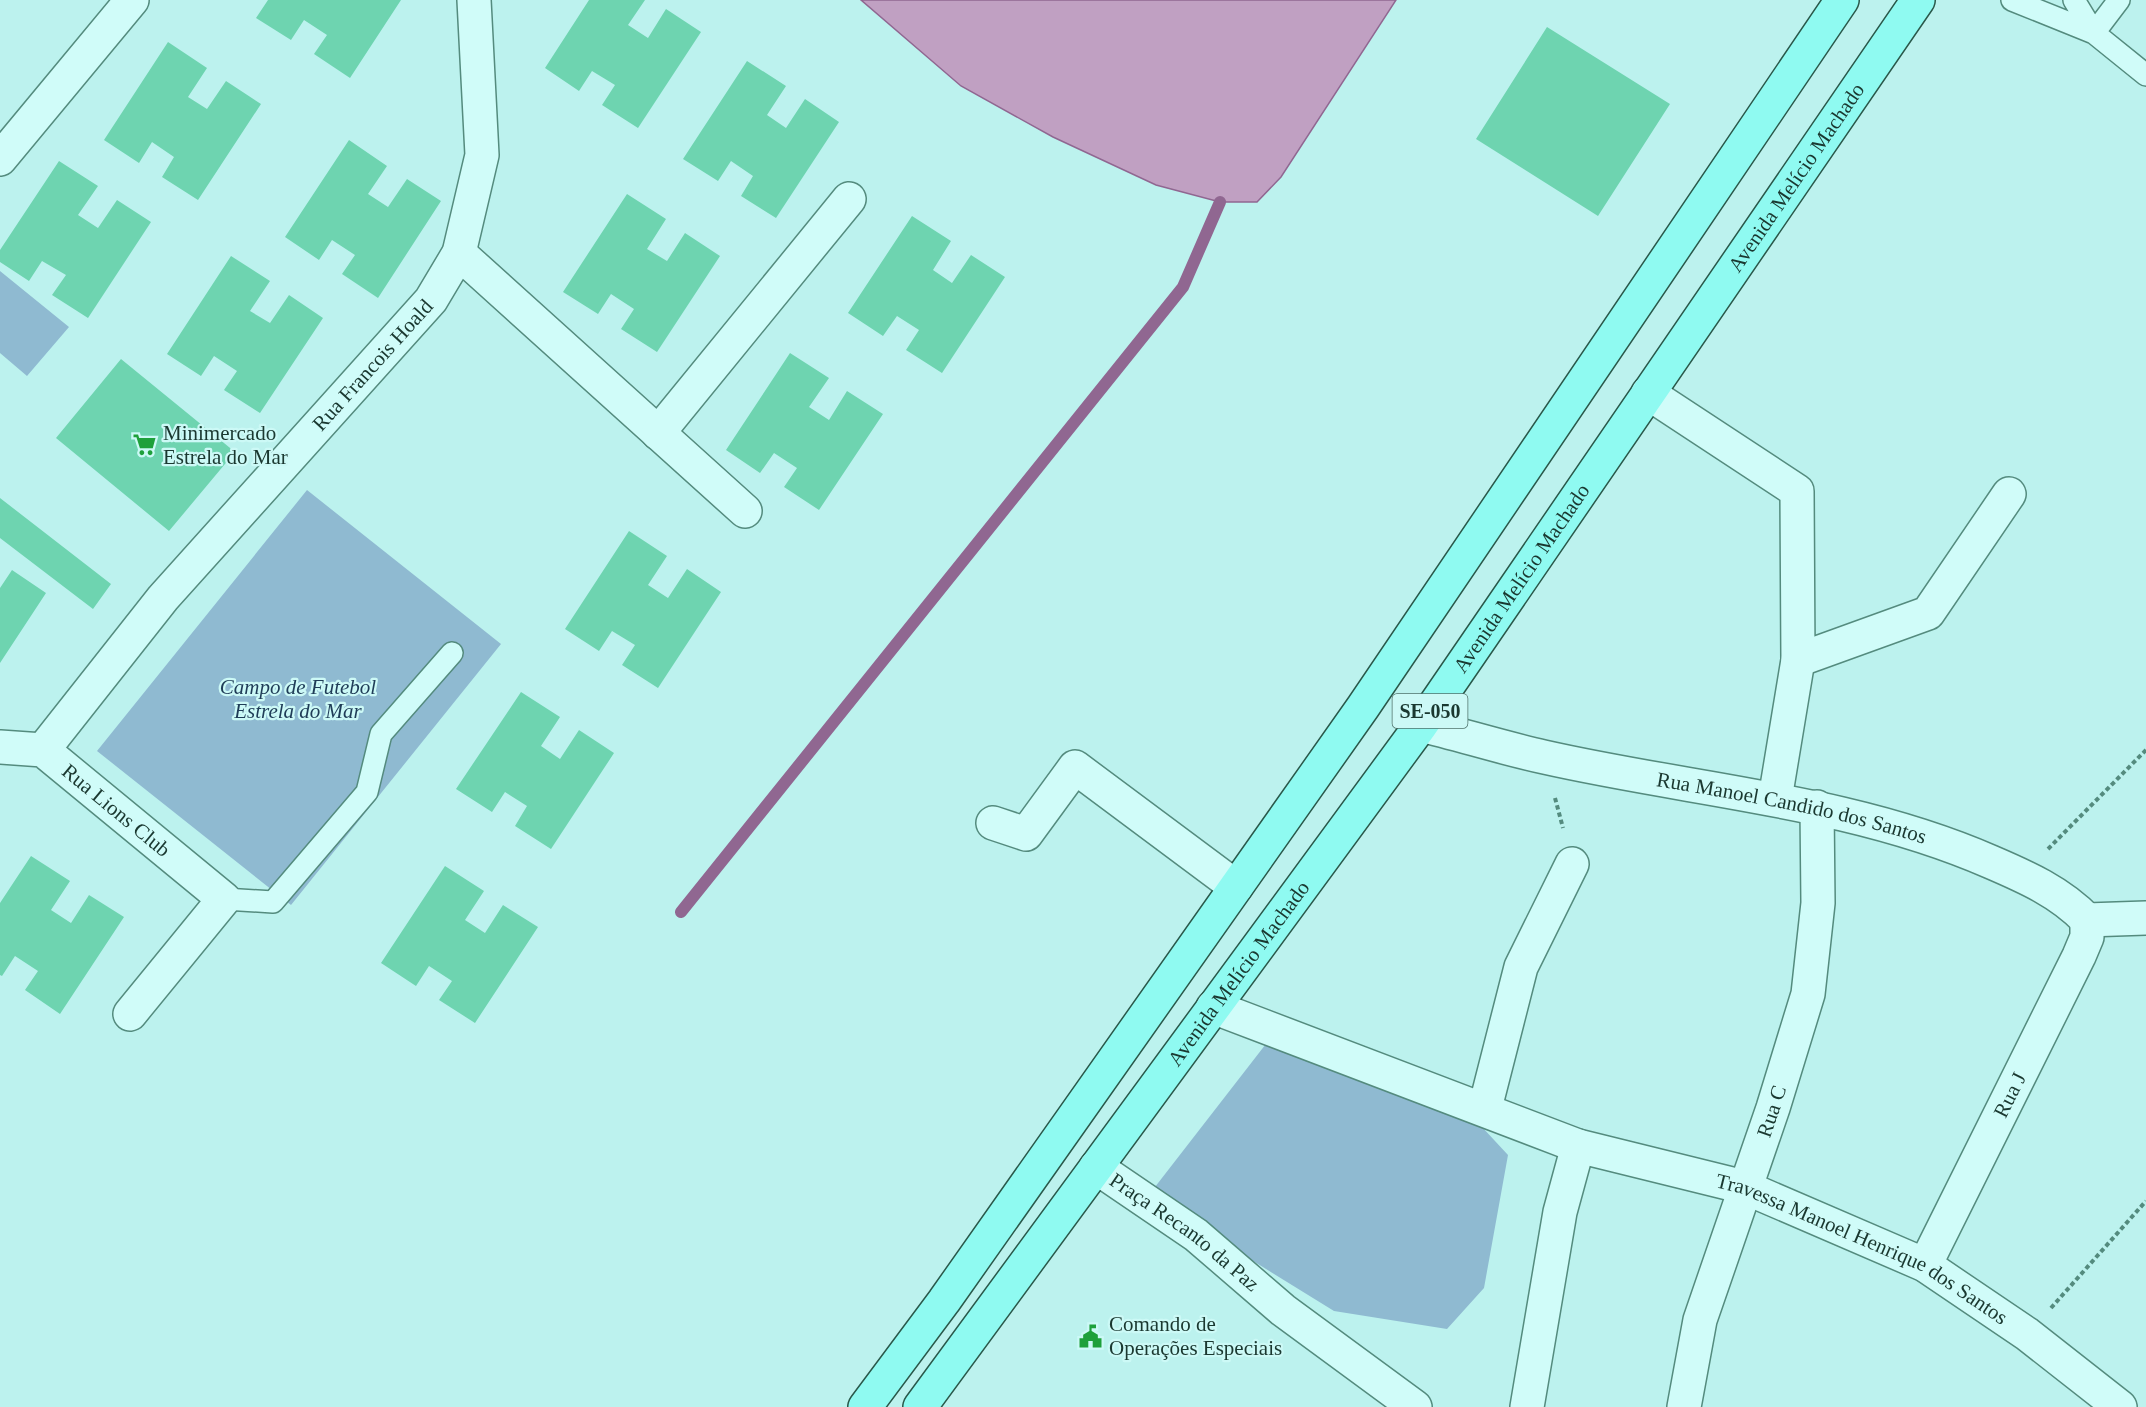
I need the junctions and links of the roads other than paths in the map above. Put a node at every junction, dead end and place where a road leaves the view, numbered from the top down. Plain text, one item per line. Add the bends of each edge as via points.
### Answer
1 (132, 0) edge
2 (474, 0) edge
3 (1842, 0) edge
4 (1918, 0) edge
5 (2012, 0) edge
6 (2074, 0) edge
7 (2119, 0) edge
8 (2094, 33) junction
9 (2146, 75) edge
10 (0, 159) edge
11 (849, 199) dead end
12 (459, 253) junction
13 (1648, 393) junction
14 (658, 433) junction
15 (2009, 494) dead end
16 (745, 511) dead end
17 (452, 653) dead end
18 (1798, 660) junction
19 (1421, 725) junction
20 (0, 747) edge
21 (43, 750) junction
22 (1775, 799) junction
23 (1817, 807) junction
24 (993, 823) dead end
25 (1572, 864) road end
26 (1236, 887) junction
27 (224, 899) junction
28 (2146, 918) edge
29 (2087, 920) junction
30 (1213, 1007) junction
31 (130, 1014) dead end
32 (1485, 1108) junction
33 (1578, 1146) junction
34 (1096, 1167) junction
35 (1744, 1187) junction
36 (1924, 1265) junction
37 (2146, 1401) edge
38 (865, 1407) edge
39 (920, 1407) edge
40 (1415, 1407) edge
41 (1527, 1407) edge
42 (1684, 1407) edge
43 (2120, 1407) edge
44 (2140, 1407) edge

1 - 10 street
2 - 12 street, Rua Francois Hoald via 482,155
3 - 26 main road, SE-050 via 1363,707
4 - 13 main road, Avenida Melício Machado / SE-050
5 - 8 lane
6 - 8 lane
7 - 8 lane
8 - 9 lane
11 - 14 street
12 - 14 street
12 - 21 street, Rua Francois Hoald via 431,300 163,598
13 - 18 street via 1797,491
13 - 19 main road, Avenida Melício Machado / SE-050
14 - 16 street
15 - 18 street via 1928,614
17 - 27 lane via 381,734 367,792 273,902
18 - 22 street
19 - 22 street, Rua Manoel Candido dos Santos via 1545,757
19 - 30 main road, Avenida Melício Machado / SE-050
20 - 21 street, Rua Lions Club
21 - 27 street, Rua Lions Club
22 - 23 street, Rua Manoel Candido dos Santos
23 - 29 street, Rua Manoel Candido dos Santos via 1956,846 2069,901
23 - 35 street, Rua C via 1818,903 1808,994
24 - 26 street via 1026,834 1075,767
25 - 32 street via 1521,967
26 - 38 main road, SE-050
27 - 31 street
28 - 29 street
29 - 36 street, Rua J via 2087,937 2079,956
30 - 32 street
30 - 34 main road, Avenida Melício Machado / SE-050
32 - 33 street
33 - 35 street, Travessa Manoel Henrique dos Santos
33 - 41 street via 1560,1212
34 - 39 main road, Avenida Melício Machado / SE-050
34 - 40 street, Praça Recanto da Paz via 1196,1235 1283,1310
35 - 36 street, Travessa Manoel Henrique dos Santos
35 - 42 street, Rua C via 1700,1320
36 - 43 street, Travessa Manoel Henrique dos Santos via 2027,1334
37 - 44 street

